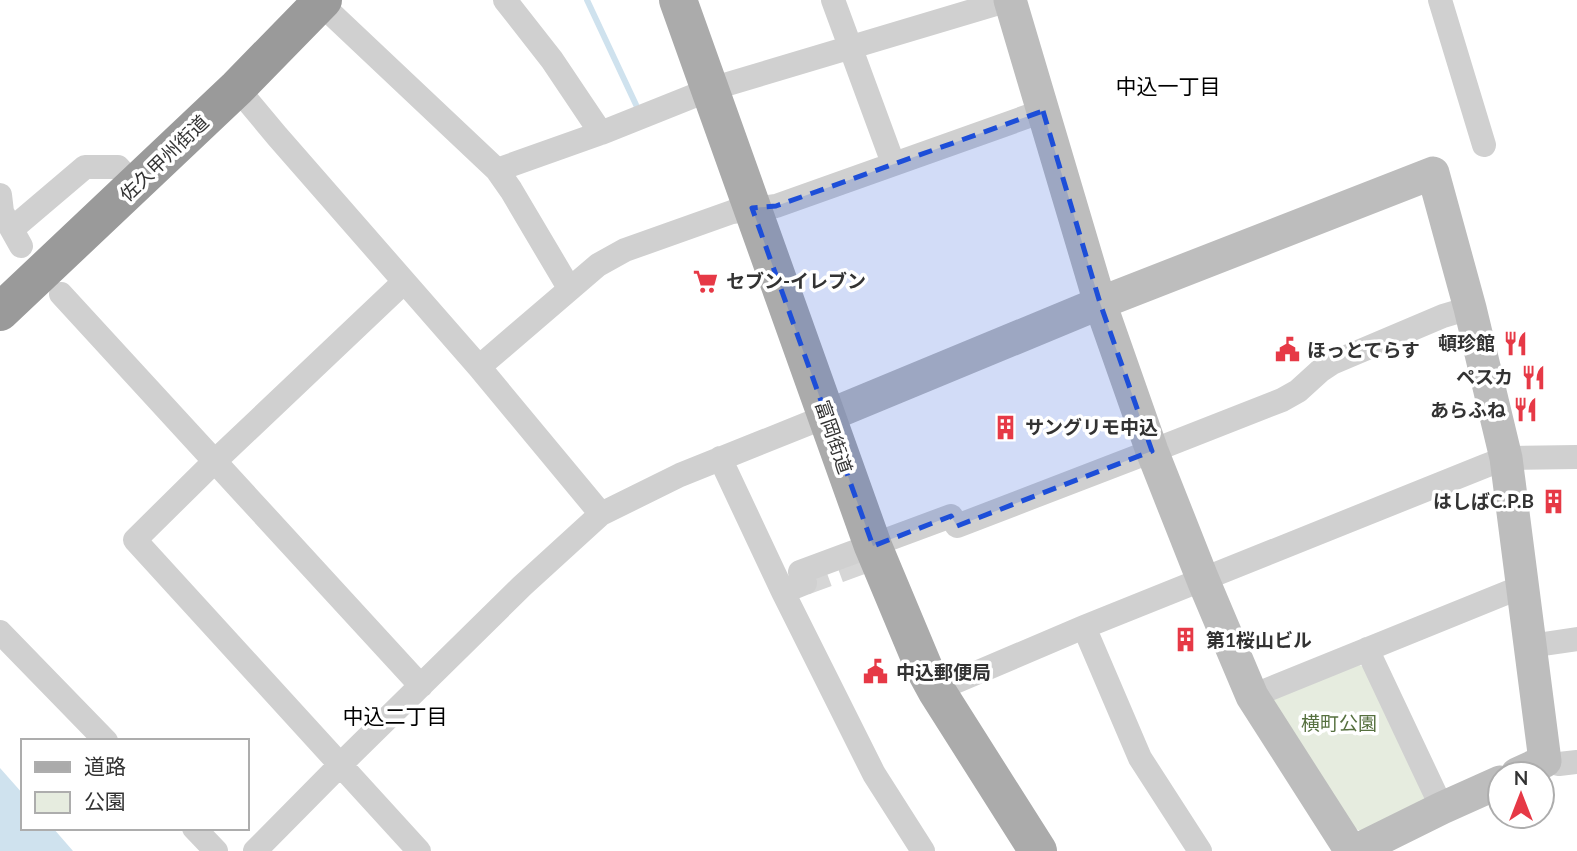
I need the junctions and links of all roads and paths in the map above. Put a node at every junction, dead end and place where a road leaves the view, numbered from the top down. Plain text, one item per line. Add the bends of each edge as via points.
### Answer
1 (505, 0) edge
2 (678, 0) edge
3 (833, 0) edge
4 (1009, 0) edge
5 (1440, 0) edge
6 (322, 2) edge
7 (850, 46) junction
8 (237, 88) junction
9 (711, 89) junction
10 (1043, 111) junction
11 (601, 133) junction
12 (1484, 145) dead end
13 (893, 163) junction
14 (497, 170) junction
15 (135, 186) junction
16 (0, 195) edge
17 (752, 208) junction
18 (404, 282) junction
19 (569, 288) junction
20 (61, 294) dead end
21 (1100, 303) junction
22 (1470, 308) junction
23 (0, 312) edge
24 (478, 367) junction
25 (827, 416) junction
26 (1152, 451) junction
27 (1577, 457) edge
28 (720, 458) junction
29 (1506, 458) junction
30 (214, 462) junction
31 (601, 514) junction
32 (873, 546) junction
33 (1203, 580) junction
34 (1521, 587) junction
35 (783, 592) junction
36 (1084, 627) junction
37 (0, 632) edge
38 (1577, 639) edge
39 (1530, 646) junction
40 (1367, 649) junction
41 (421, 686) junction
42 (936, 690) junction
43 (1252, 696) junction
44 (104, 739) edge
45 (1545, 760) edge
46 (341, 764) junction
47 (1486, 788) edge
48 (1442, 808) junction
49 (196, 830) edge
50 (216, 851) edge
51 (255, 851) edge
52 (419, 851) edge
53 (923, 851) edge
54 (1038, 851) edge
55 (1200, 851) edge
56 (1353, 851) edge

1 - 11 street
2 - 9 main road, 富岡街道
3 - 7 street
4 - 7 street
4 - 10 street
5 - 12 street
6 - 8 highway, 佐久甲州街道
6 - 14 street
7 - 9 street
7 - 13 street
8 - 15 highway, 佐久甲州街道
8 - 18 street
9 - 11 street
9 - 17 main road, 富岡街道
10 - 13 street
10 - 21 street
11 - 14 street
13 - 17 street via 776,206
14 - 19 street
15 - 16 street via 118,167 85,167 16,237 2,212
15 - 23 highway, 佐久甲州街道
17 - 19 street via 625,250
17 - 25 main road, 富岡街道
18 - 24 street
18 - 30 street
19 - 24 street
20 - 30 street
21 - 22 street via 1433,173
21 - 25 street
21 - 26 street
22 - 26 street via 1332,363 1282,400
22 - 29 street
24 - 31 street
25 - 28 street
25 - 32 main road, 富岡街道
26 - 32 street via 957,526 951,516
26 - 33 street
27 - 29 street
28 - 31 street
28 - 35 street
29 - 33 street
29 - 34 street
30 - 41 street
30 - 46 street via 135,540
31 - 41 street
32 - 35 street via 800,572 806,583
32 - 42 main road, 富岡街道
33 - 36 street
33 - 43 street
34 - 39 street
34 - 40 street
35 - 53 street via 874,774
36 - 42 street
36 - 55 street via 1140,758
37 - 44 street
38 - 39 street
39 - 45 street
40 - 43 street
40 - 48 street
41 - 46 street
42 - 54 main road, 富岡街道
43 - 56 street
46 - 51 street
46 - 52 street
47 - 48 street
48 - 56 street
49 - 50 street

